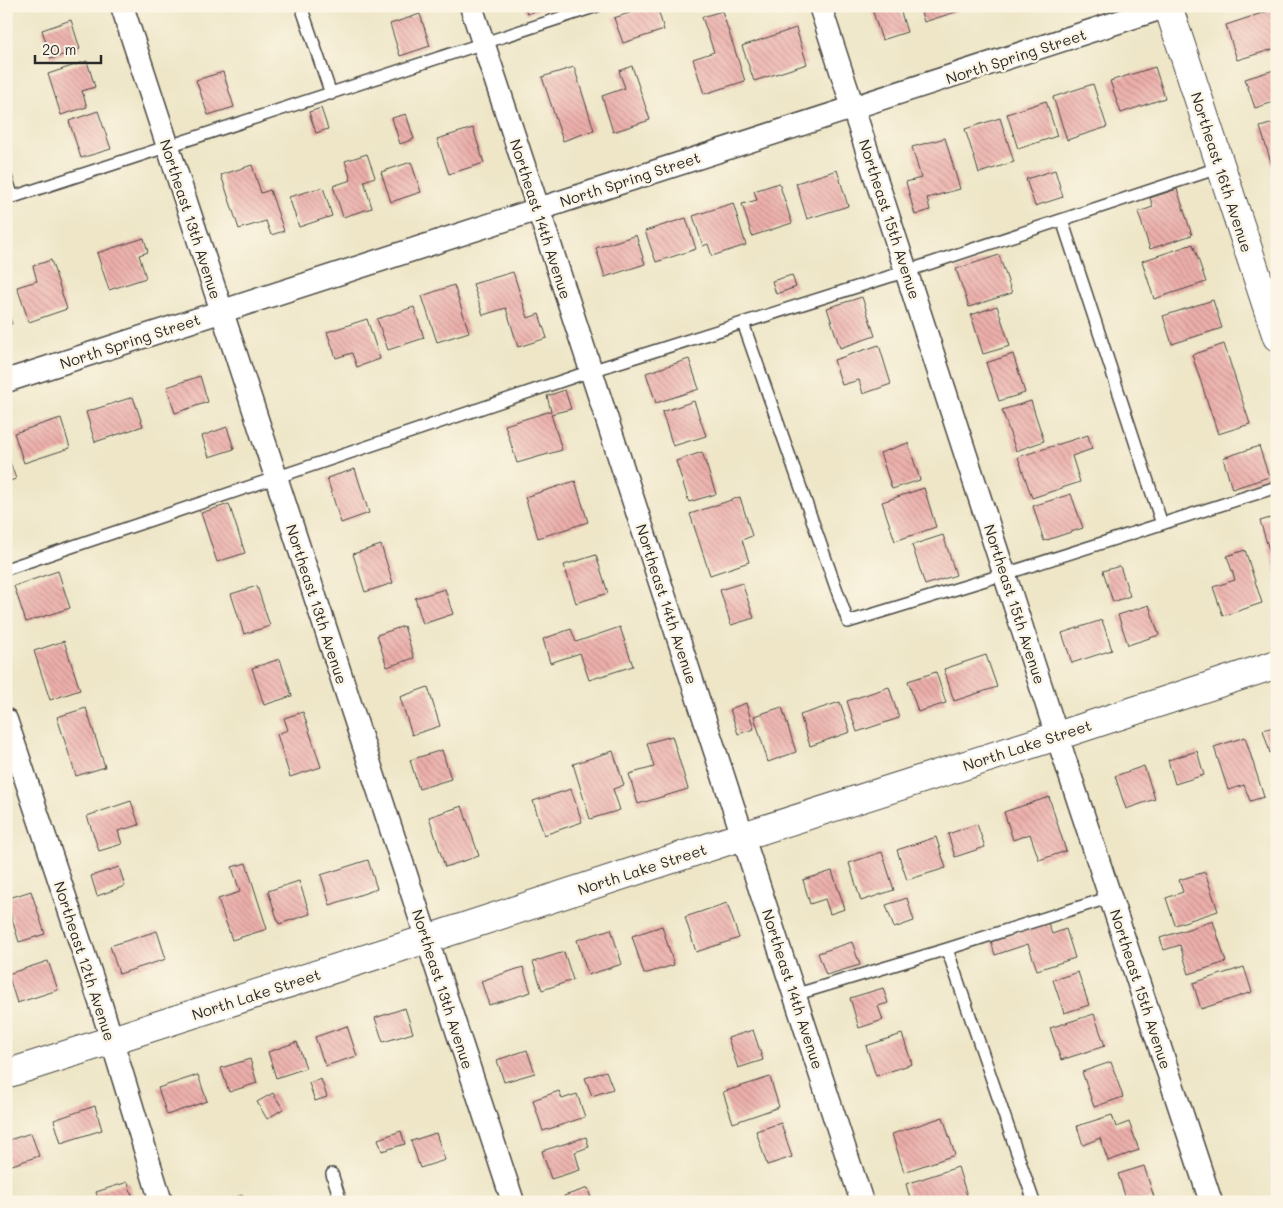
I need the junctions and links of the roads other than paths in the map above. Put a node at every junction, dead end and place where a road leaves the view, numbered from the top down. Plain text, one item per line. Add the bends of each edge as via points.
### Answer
1 (122, 6) edge
2 (302, 6) edge
3 (471, 6) edge
4 (598, 6) edge
5 (820, 6) edge
6 (1168, 6) edge
7 (483, 43) junction
8 (331, 94) junction
9 (854, 108) junction
10 (168, 146) junction
11 (1221, 167) junction
12 (6, 177) edge
13 (538, 208) junction
14 (1062, 220) junction
15 (906, 270) junction
16 (221, 311) junction
17 (743, 323) junction
18 (1277, 337) edge
19 (591, 371) junction
20 (6, 381) edge
21 (275, 478) junction
22 (1277, 487) edge
23 (1162, 524) junction
24 (6, 569) edge
25 (1005, 574) junction
26 (1277, 664) edge
27 (6, 720) edge
28 (1057, 736) junction
29 (743, 836) junction
30 (1110, 897) junction
31 (427, 939) junction
32 (947, 949) junction
33 (794, 994) junction
34 (111, 1040) junction
35 (6, 1074) edge
36 (332, 1174) dead end
37 (161, 1202) edge
38 (341, 1202) edge
39 (513, 1202) edge
40 (862, 1202) edge
41 (1034, 1202) edge
42 (1211, 1202) edge

1 - 10 street, Northeast 13th Avenue
2 - 8 lane
3 - 7 street, Northeast 14th Avenue
4 - 7 lane
5 - 9 street, Northeast 15th Avenue
6 - 9 street, North Spring Street
6 - 11 street, Northeast 16th Avenue
7 - 8 lane
7 - 13 street, Northeast 14th Avenue
8 - 10 lane
9 - 13 street, North Spring Street
9 - 15 street, Northeast 15th Avenue
10 - 12 lane via 13,197
10 - 16 street, Northeast 13th Avenue
11 - 14 lane
11 - 18 street, Northeast 16th Avenue
13 - 16 street, North Spring Street
13 - 19 street, Northeast 14th Avenue
14 - 15 lane
14 - 23 lane
15 - 17 lane
15 - 25 street, Northeast 15th Avenue
16 - 20 street, North Spring Street
16 - 21 street, Northeast 13th Avenue
17 - 19 lane
17 - 25 lane via 848,622
19 - 21 lane
19 - 29 street, Northeast 14th Avenue
21 - 24 lane
21 - 31 street, Northeast 13th Avenue
22 - 23 lane
23 - 25 lane
25 - 28 street, Northeast 15th Avenue
26 - 28 street, North Lake Street
27 - 34 street, Northeast 12th Avenue
28 - 29 street, North Lake Street
28 - 30 street, Northeast 15th Avenue
29 - 31 street, North Lake Street
29 - 33 street, Northeast 14th Avenue
30 - 32 lane
30 - 42 street, Northeast 15th Avenue
31 - 34 street, North Lake Street
31 - 39 street, Northeast 13th Avenue
32 - 33 lane
32 - 41 lane
33 - 40 street, Northeast 14th Avenue
34 - 35 street, North Lake Street
34 - 37 street, Northeast 12th Avenue
36 - 38 lane

